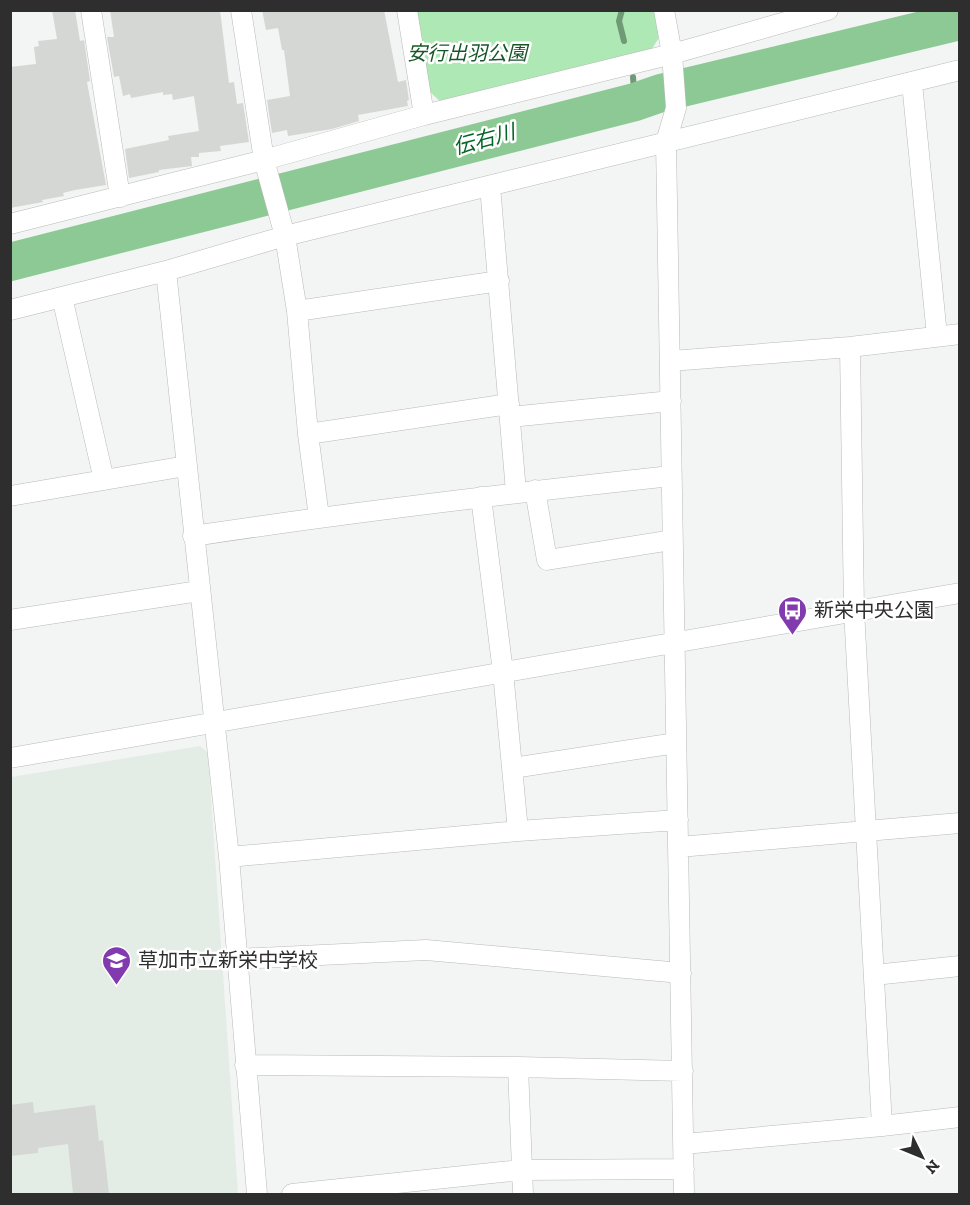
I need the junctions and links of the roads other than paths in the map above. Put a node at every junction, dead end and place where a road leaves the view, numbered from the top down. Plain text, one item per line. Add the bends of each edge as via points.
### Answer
1 (91, 10) edge
2 (241, 10) edge
3 (407, 10) edge
4 (664, 10) edge
5 (819, 11) edge
6 (672, 55) junction
7 (960, 70) edge
8 (912, 83) junction
9 (424, 115) junction
10 (666, 142) junction
11 (264, 161) junction
12 (490, 186) junction
13 (120, 196) junction
14 (10, 224) edge
15 (285, 235) junction
16 (166, 271) junction
17 (499, 281) junction
18 (62, 297) junction
19 (10, 310) edge
20 (297, 312) junction
21 (960, 334) edge
22 (937, 336) junction
23 (850, 346) junction
24 (671, 361) junction
25 (671, 401) junction
26 (509, 410) junction
27 (308, 434) junction
28 (186, 466) junction
29 (671, 476) junction
30 (104, 480) junction
31 (525, 491) junction
32 (10, 496) edge
33 (481, 497) junction
34 (320, 517) junction
35 (193, 536) junction
36 (672, 540) junction
37 (199, 591) junction
38 (960, 592) edge
39 (854, 610) junction
40 (10, 620) edge
41 (674, 644) junction
42 (503, 672) junction
43 (213, 722) junction
44 (676, 743) junction
45 (10, 758) edge
46 (513, 768) junction
47 (678, 820) junction
48 (960, 823) edge
49 (518, 831) junction
50 (866, 833) junction
51 (679, 847) junction
52 (229, 857) junction
53 (237, 959) junction
54 (960, 966) edge
55 (681, 973) junction
56 (874, 975) junction
57 (245, 1065) junction
58 (518, 1067) junction
59 (683, 1071) junction
60 (960, 1117) edge
61 (882, 1126) junction
62 (684, 1144) junction
63 (684, 1168) junction
64 (522, 1170) junction
65 (257, 1194) edge
66 (292, 1194) edge
67 (523, 1194) edge
68 (684, 1194) edge

1 - 13 street
2 - 11 street
3 - 9 street
4 - 6 street
5 - 6 street
6 - 9 street
6 - 10 street via 676,108
7 - 8 street
8 - 10 street
8 - 22 street
9 - 11 street
10 - 12 street
10 - 24 street
11 - 13 street
11 - 15 street
12 - 15 street
12 - 17 street
13 - 14 street
15 - 16 street
15 - 20 street
16 - 18 street
16 - 28 street
17 - 20 street
17 - 26 street
18 - 19 street
18 - 30 street
20 - 27 street
21 - 22 street
22 - 23 street
23 - 24 street
23 - 39 street
24 - 25 street
25 - 26 street
25 - 29 street
26 - 27 street
26 - 31 street
27 - 34 street
28 - 30 street
28 - 35 street
29 - 31 street
29 - 36 street
30 - 32 street
31 - 33 street
31 - 36 street via 547,560
33 - 34 street
33 - 42 street
34 - 35 street
35 - 37 street
36 - 41 street
37 - 40 street
37 - 43 street
38 - 39 street
39 - 41 street
39 - 50 street
41 - 42 street
41 - 44 street
42 - 43 street
42 - 46 street
43 - 45 street
43 - 52 street
44 - 46 street
44 - 47 street
46 - 49 street
47 - 49 street
47 - 51 street
48 - 50 street
49 - 52 street
50 - 51 street
50 - 56 street
51 - 55 street
52 - 53 street
53 - 55 street via 426,950
53 - 57 street
54 - 56 street
55 - 59 street
56 - 61 street
57 - 58 street
57 - 65 street
58 - 59 street
58 - 64 street
59 - 62 street
60 - 61 street
61 - 62 street
62 - 63 street
63 - 64 street
63 - 68 street
64 - 66 street
64 - 67 street

